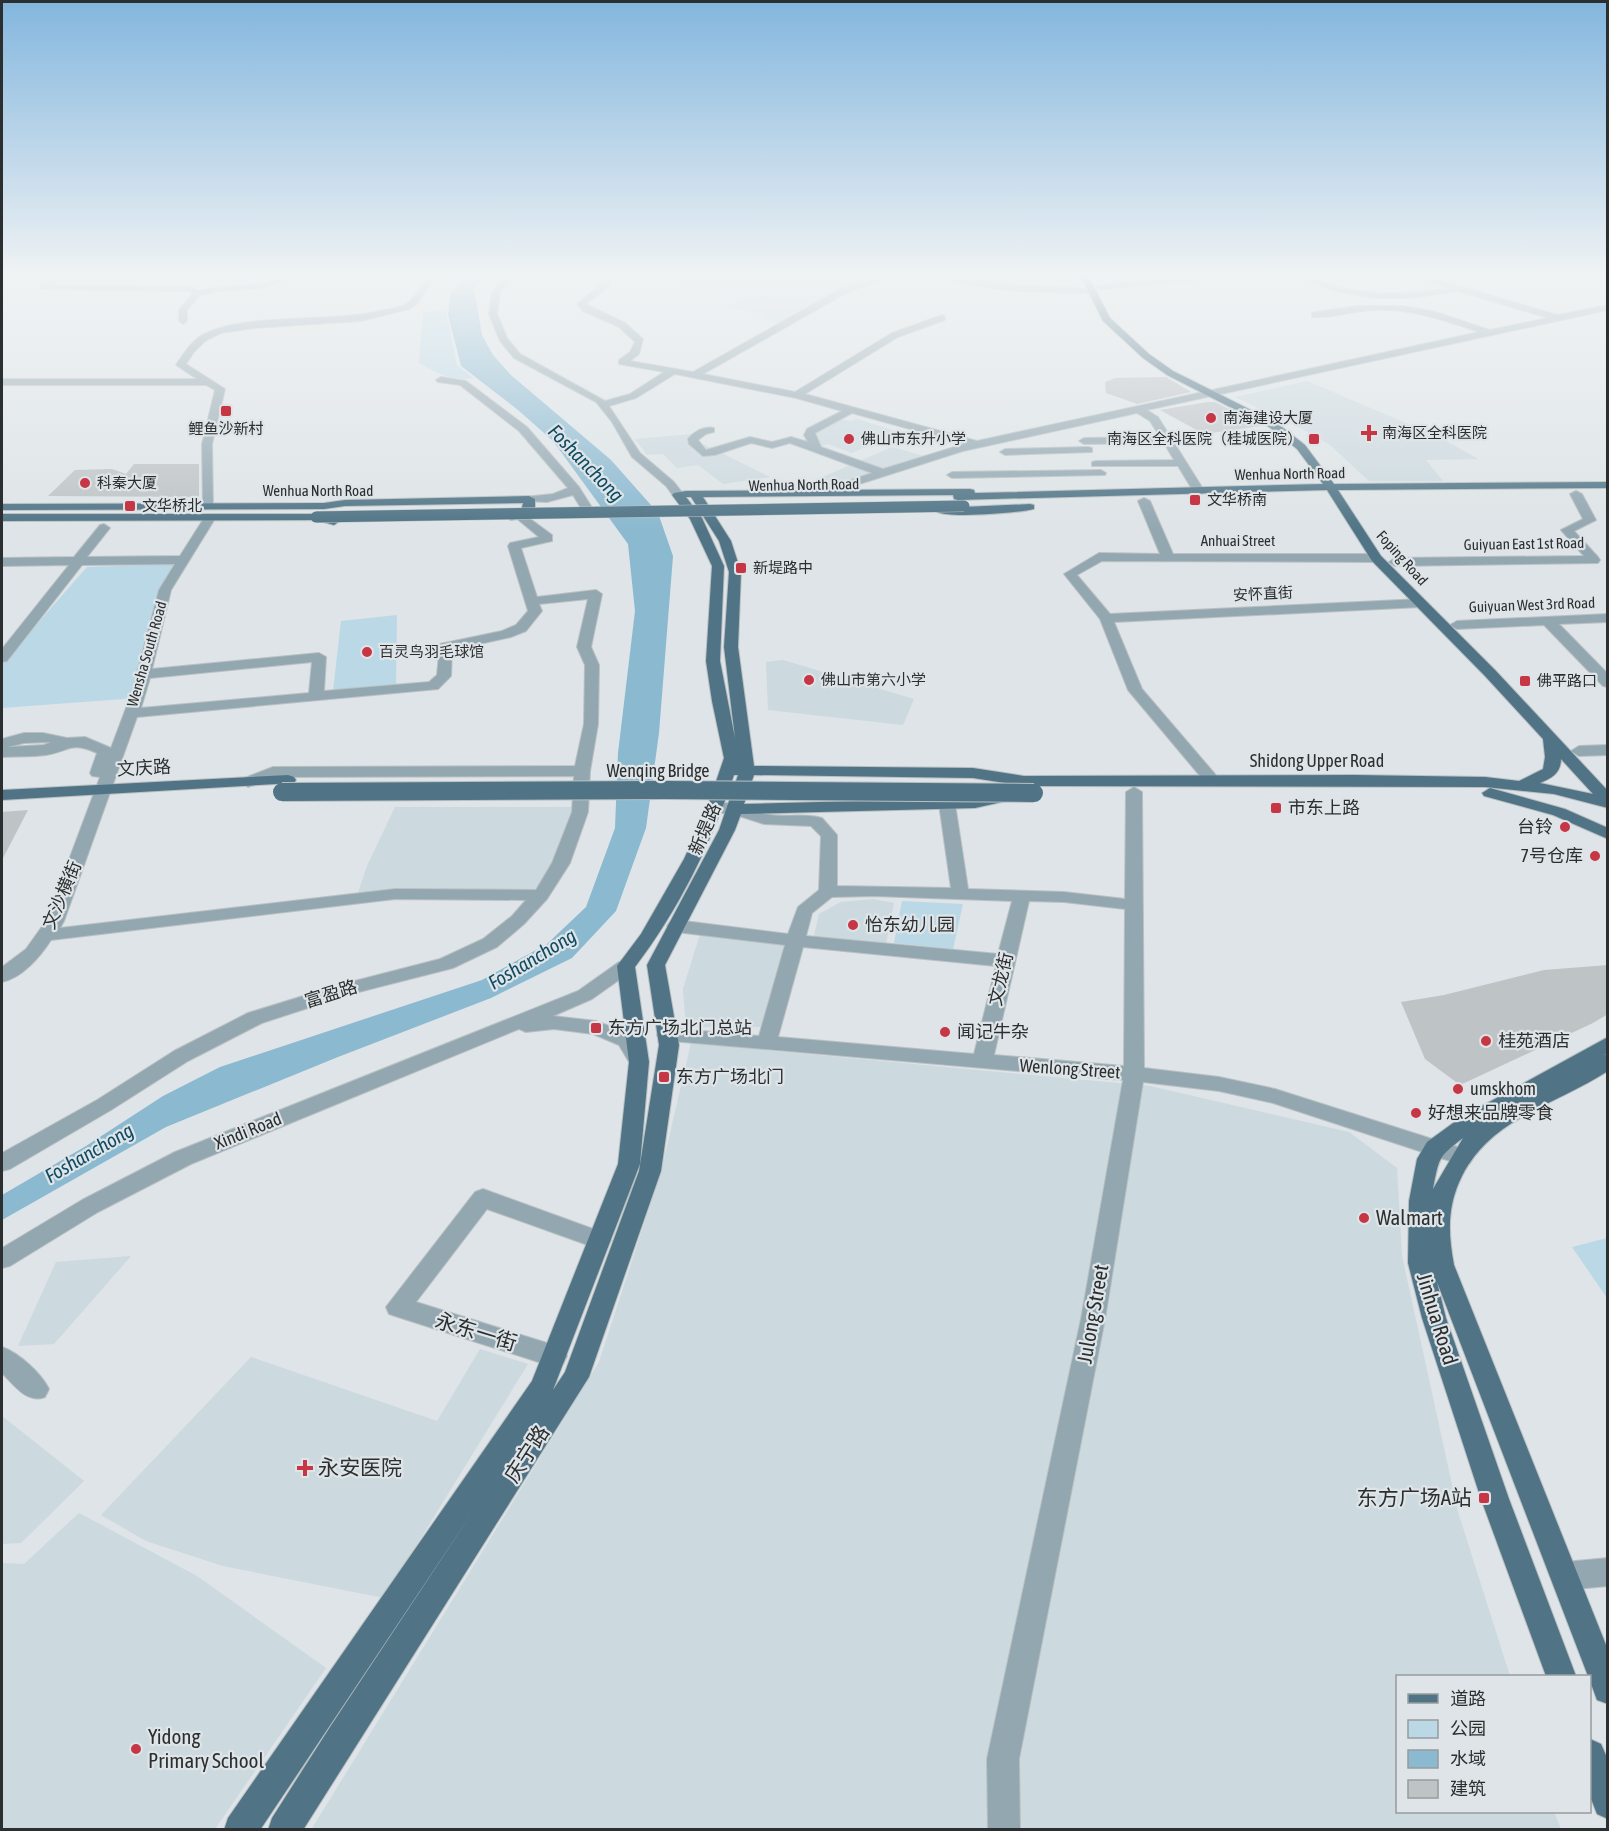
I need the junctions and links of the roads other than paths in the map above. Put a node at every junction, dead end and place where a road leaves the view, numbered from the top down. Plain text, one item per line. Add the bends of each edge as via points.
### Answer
1 (184, 360) edge
2 (525, 360) edge
3 (624, 360) edge
4 (721, 360) edge
5 (853, 360) edge
6 (1152, 360) edge
7 (1360, 360) edge
8 (673, 371) junction
9 (695, 375) junction
10 (441, 380) dead end
11 (2, 382) edge
12 (208, 382) junction
13 (1212, 393) junction
14 (797, 395) junction
15 (603, 405) junction
16 (1136, 408) junction
17 (851, 410) junction
18 (1074, 422) junction
19 (1130, 426) junction
20 (1051, 428) junction
21 (1107, 428) junction
22 (710, 430) dead end
23 (999, 439) junction
24 (1166, 440) junction
25 (1086, 446) junction
26 (816, 448) junction
27 (1062, 451) junction
28 (949, 452) junction
29 (1005, 452) junction
30 (1030, 452) junction
31 (979, 461) junction
32 (1126, 463) junction
33 (1152, 463) junction
34 (1180, 463) junction
35 (1098, 468) junction
36 (883, 472) junction
37 (1014, 474) junction
38 (952, 475) junction
39 (1073, 475) junction
40 (1132, 475) dead end
41 (1160, 476) dead end
42 (1041, 477) junction
43 (1608, 485) edge
44 (575, 489) junction
45 (674, 489) junction
46 (1340, 491) junction
47 (825, 492) junction
48 (1199, 492) junction
49 (1608, 493) edge
50 (694, 494) junction
51 (1112, 494) junction
52 (1576, 494) junction
53 (1023, 495) junction
54 (960, 498) junction
55 (529, 499) junction
56 (1045, 501) junction
57 (1144, 501) junction
58 (324, 506) junction
59 (585, 506) dead end
60 (2, 507) edge
61 (209, 512) junction
62 (700, 514) junction
63 (316, 517) junction
64 (521, 517) junction
65 (2, 518) edge
66 (104, 528) dead end
67 (1168, 557) junction
68 (1376, 558) junction
69 (184, 560) junction
70 (78, 561) junction
71 (2, 562) edge
72 (1395, 562) junction
73 (532, 601) junction
74 (1421, 603) junction
75 (1106, 618) junction
76 (1608, 618) edge
77 (1548, 620) junction
78 (1457, 625) junction
79 (2, 658) edge
80 (144, 674) junction
81 (1608, 683) edge
82 (316, 696) junction
83 (131, 713) junction
84 (1550, 738) junction
85 (64, 743) junction
86 (2, 744) edge
87 (1608, 750) edge
88 (1579, 751) junction
89 (2, 752) edge
90 (728, 770) junction
91 (582, 771) junction
92 (747, 772) junction
93 (1212, 780) junction
94 (248, 782) junction
95 (1523, 784) junction
96 (285, 786) junction
97 (1608, 786) edge
98 (1029, 787) junction
99 (1134, 792) junction
100 (1490, 793) junction
101 (102, 794) junction
102 (2, 795) edge
103 (1608, 802) edge
104 (2, 803) edge
105 (947, 804) junction
106 (715, 809) junction
107 (734, 809) junction
108 (1608, 812) edge
109 (1608, 834) edge
110 (828, 892) junction
111 (960, 893) junction
112 (541, 895) junction
113 (1022, 895) junction
114 (1134, 905) junction
115 (676, 926) junction
116 (45, 935) junction
117 (796, 941) junction
118 (1006, 960) junction
119 (656, 965) junction
120 (626, 966) junction
121 (2, 976) edge
122 (506, 1026) junction
123 (635, 1034) junction
124 (668, 1035) junction
125 (767, 1042) junction
126 (1608, 1044) edge
127 (1608, 1061) edge
128 (639, 1062) junction
129 (982, 1062) junction
130 (1134, 1074) junction
131 (1435, 1148) junction
132 (1462, 1157) junction
133 (2, 1163) edge
134 (599, 1240) junction
135 (2, 1259) edge
136 (554, 1356) junction
137 (2, 1358) edge
138 (36, 1389) dead end
139 (1608, 1572) edge
140 (1565, 1576) junction
141 (1560, 1675) edge
142 (1608, 1689) edge
143 (1591, 1758) edge
144 (1608, 1803) edge
145 (240, 1830) edge
146 (284, 1830) edge
147 (1004, 1830) edge

1 - 12 street via 181,365
2 - 15 street, 新堤路
3 - 8 street
4 - 9 street
5 - 14 street
6 - 13 main road, Foping Road
7 - 13 street
8 - 9 street
8 - 15 street via 633,396
9 - 14 street
10 - 44 street via 463,383 523,429
11 - 12 street
12 - 61 street via 220,388 207,444
13 - 16 street
13 - 46 main road, Foping Road via 1291,438
14 - 17 street
15 - 45 street, 新堤路 via 636,455
16 - 19 street
16 - 24 street via 1154,419
17 - 26 street via 811,431 809,435
17 - 31 street
18 - 20 street
18 - 21 street
18 - 25 street
19 - 21 street
19 - 21 street
19 - 24 street
19 - 33 street
20 - 23 street
20 - 27 street
21 - 25 street
21 - 32 street
22 - 26 street via 696,435 693,442 703,453 754,440 772,445 791,440
23 - 29 street
23 - 31 street
24 - 34 street
25 - 27 street
25 - 35 street
26 - 36 street
27 - 30 street
27 - 39 street
28 - 31 street
28 - 36 street
28 - 38 street
29 - 30 street
29 - 37 street
30 - 42 street
31 - 37 street
31 - 38 street
32 - 33 street
32 - 35 street
32 - 40 street
33 - 34 street
33 - 41 street
34 - 48 street
35 - 39 street
35 - 51 street
36 - 47 street
37 - 42 street
37 - 53 street
38 - 54 street
39 - 42 street
43 - 46 main road, Wenhua North Road
44 - 55 street
44 - 59 street
45 - 50 main road
45 - 62 main road, 新堤路
46 - 48 main road, Wenhua North Road
46 - 52 main road
46 - 57 main road
46 - 68 main road, Foping Road
46 - 72 main road, Foping Road
47 - 50 main road
47 - 54 main road
48 - 51 main road, Wenhua North Road
49 - 52 main road
50 - 62 main road, 新堤路
51 - 56 main road, Wenhua North Road
52 - 72 street, Guiyuan East 1st Road via 1590,520 1567,530 1594,560
53 - 54 main road
53 - 56 main road
54 - 56 main road
54 - 58 main road, Wenhua North Road
54 - 63 main road, bridge
55 - 58 main road
55 - 64 main road via 526,515
56 - 57 main road
56 - 62 main road via 981,511
57 - 67 street
58 - 61 main road, Wenhua North Road
60 - 61 main road, Wenhua North Road
61 - 63 main road, Wenhua North Road
61 - 65 main road, Wenhua North Road
61 - 69 street, Wensha South Road
62 - 90 main road, 新堤路 via 718,566 713,661 732,758
62 - 92 main road, 新堤路 via 725,541 735,572 731,646
63 - 64 main road via 332,521
64 - 73 street via 548,538 514,546
66 - 70 street
67 - 68 street, Anhuai Street
67 - 75 street, Anhuai Street via 1099,557 1070,574
68 - 74 main road, Foping Road
69 - 70 street
69 - 80 street, Wensha South Road via 165,590
70 - 71 street
70 - 79 street
72 - 78 main road, Foping Road
73 - 82 street via 535,611 521,628 445,646 444,676 433,686
73 - 91 street, 富盈路 via 596,594 585,647 592,665 591,724
74 - 75 street, 安怀直街
74 - 84 main road, Foping Road
75 - 93 street via 1135,690
76 - 77 street, Guiyuan West 3rd Road
77 - 78 street, Guiyuan West 3rd Road
77 - 81 street
78 - 88 main road, Foping Road
80 - 82 street via 319,657
80 - 83 street, Wensha South Road
82 - 83 street
83 - 101 street, Wensha South Road
84 - 95 main road via 1555,765 1552,771
84 - 103 main road, Foping Road
85 - 86 street via 55,737
85 - 89 street via 46,750
85 - 101 street via 85,742 105,752 97,774
87 - 88 street
88 - 97 main road, Foping Road
90 - 92 main road
90 - 106 main road, 新堤路
91 - 94 street via 273,772
91 - 112 street, 富盈路 via 580,812 561,863
92 - 98 main road via 973,773
92 - 107 main road, 新堤路
93 - 95 main road, Shidong Upper Road
93 - 98 main road, Shidong Upper Road
94 - 96 main road, 文庆路
94 - 101 main road, 文庆路
95 - 103 main road, Shidong Upper Road
96 - 98 main road, Wenqing Bridge, bridge via 665,790
96 - 101 main road
98 - 99 main road, Shidong Upper Road
98 - 105 main road via 975,803
99 - 100 main road, Shidong Upper Road
99 - 114 street, Julong Street
100 - 108 main road, Shidong Upper Road via 1533,794
100 - 109 main road via 1559,813
101 - 102 main road, 文庆路
101 - 104 main road
101 - 116 street, 文沙横街 via 55,921
105 - 107 main road
105 - 111 street
106 - 107 street
106 - 120 main road, 新堤路 via 672,901
107 - 110 street via 764,819 816,821 829,835
107 - 115 main road, 新堤路 via 727,830
110 - 111 street
110 - 117 street via 804,911
111 - 113 street
112 - 116 street via 395,894
112 - 133 street, 富盈路 via 490,943 446,964 346,989 255,1018 181,1056
113 - 114 street
113 - 118 street, 文龙街
114 - 130 street, Julong Street
115 - 117 street
115 - 119 main road, 新堤路
116 - 121 street, 文沙横街 via 33,953
117 - 118 street
117 - 125 street
118 - 129 street, 文龙街
119 - 120 main road
119 - 124 main road
120 - 122 street, 新堤路 via 585,995
120 - 123 main road, 庆宁路
122 - 128 street via 554,1022 596,1028 626,1040
122 - 135 street, Xindi Road via 183,1158 90,1206
123 - 124 main road
123 - 128 main road, 庆宁路
124 - 125 street, Wenlong Street
124 - 146 main road, 庆宁路 via 650,1172 576,1377
125 - 129 street, Wenlong Street
126 - 131 main road via 1468,1123
127 - 132 main road, Jinhua Road via 1492,1125
128 - 134 main road, 庆宁路 via 629,1164
129 - 130 street, Wenlong Street
130 - 131 street, Wenlong Street via 1219,1084 1275,1096
130 - 147 street, Julong Street via 1093,1319 1003,1759
131 - 132 street, Wenlong Street
131 - 141 main road, Jinhua Road via 1428,1159 1420,1201 1420,1263 1434,1318 1495,1499
132 - 140 main road, Jinhua Road via 1441,1193 1437,1210 1442,1264
134 - 136 main road, 庆宁路
134 - 136 street, 永东一街 via 483,1198 398,1307
136 - 145 main road, 庆宁路 via 542,1387
137 - 138 street
139 - 140 street
140 - 142 main road, Jinhua Road
143 - 144 main road

